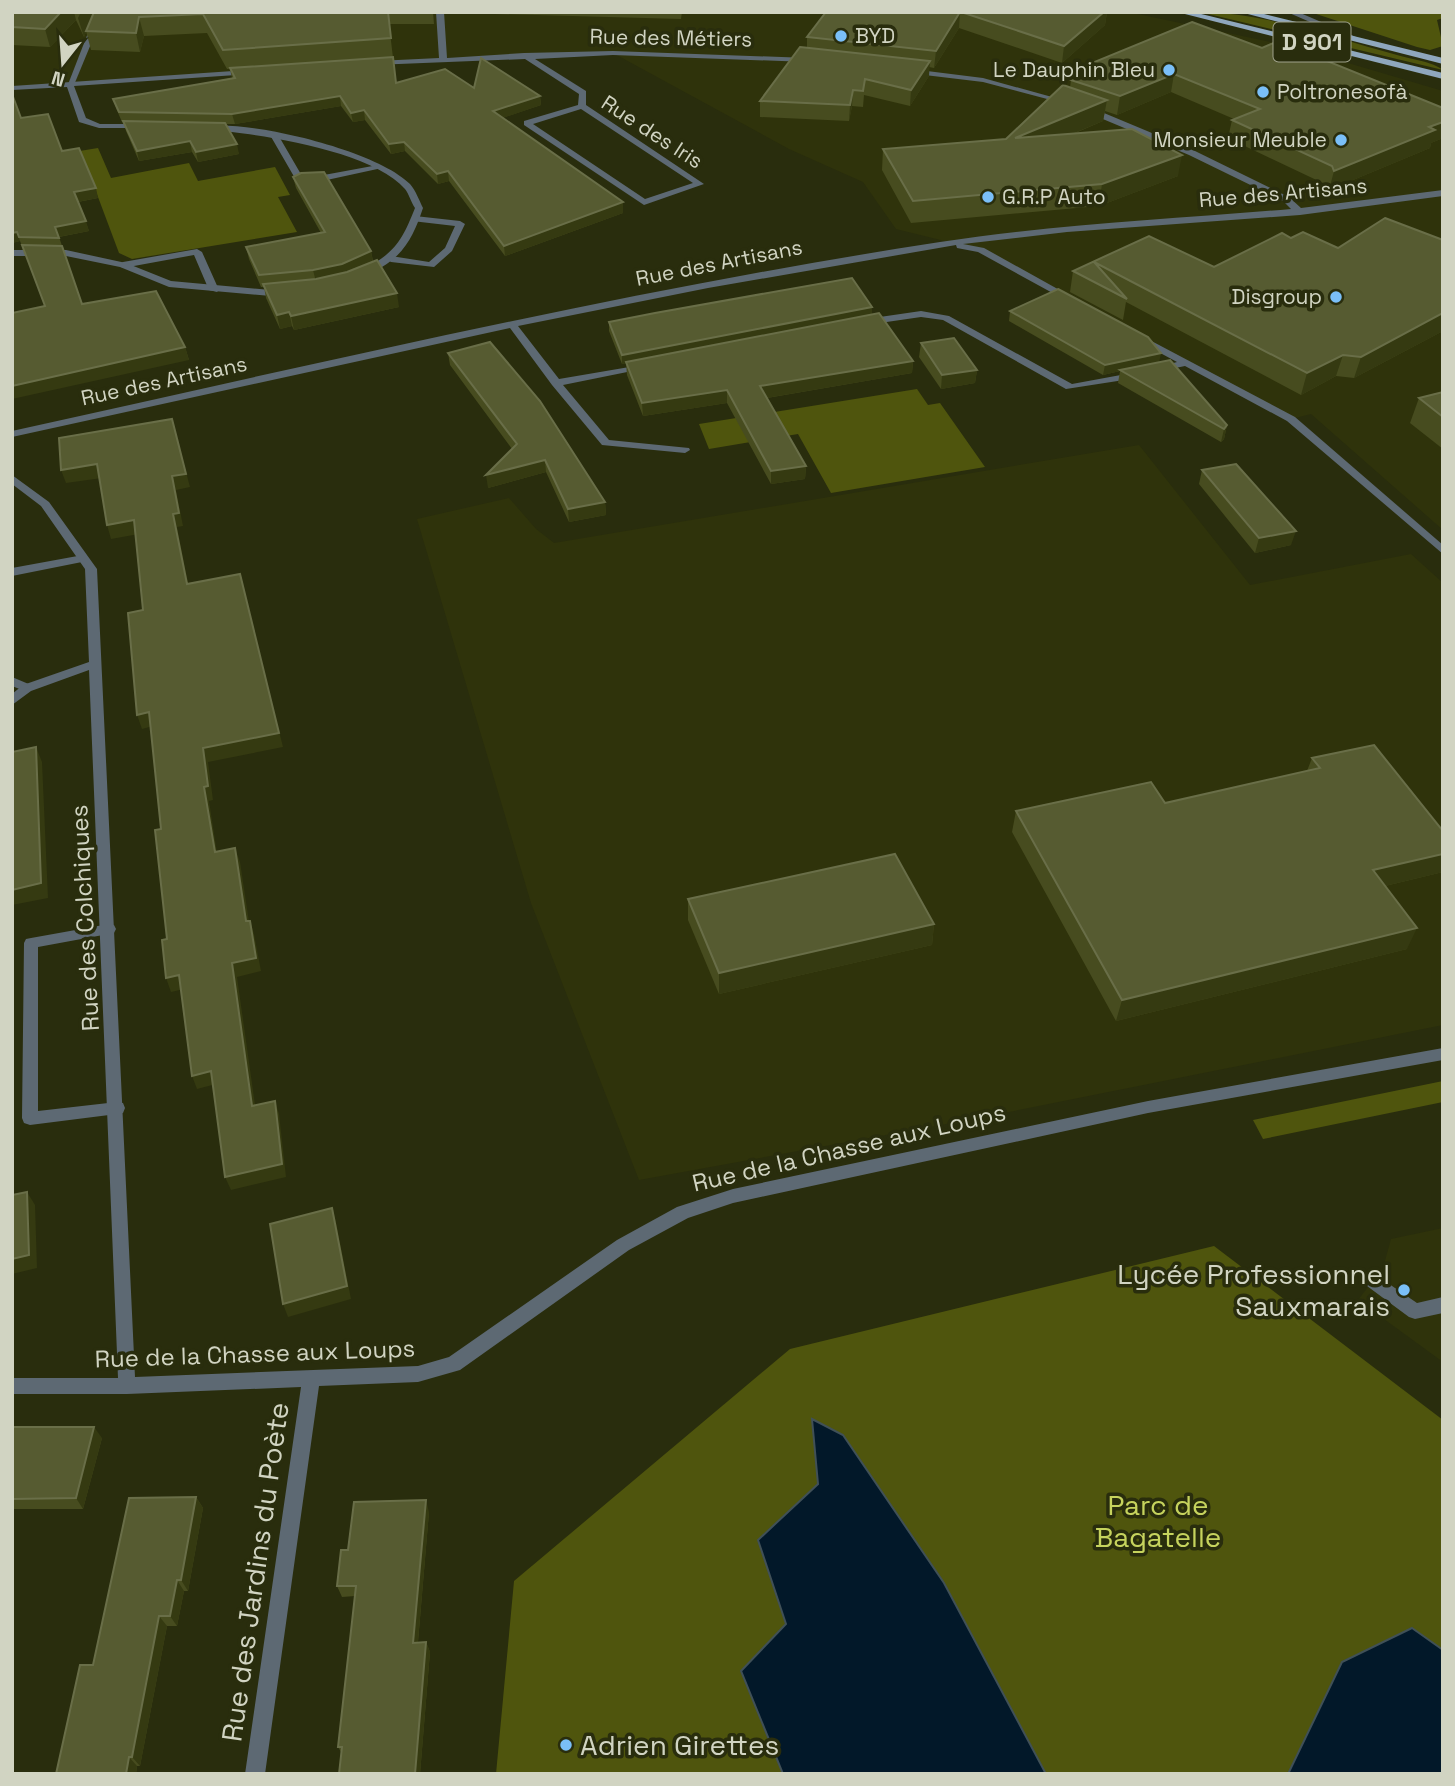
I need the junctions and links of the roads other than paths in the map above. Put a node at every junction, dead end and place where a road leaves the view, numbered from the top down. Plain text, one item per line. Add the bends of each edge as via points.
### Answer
1 (440, 12) edge
2 (1181, 12) edge
3 (1244, 12) edge
4 (1291, 12) edge
5 (98, 18) edge
6 (1352, 37) junction
7 (523, 54) junction
8 (443, 58) junction
9 (819, 61) edge
10 (1443, 61) edge
11 (360, 64) edge
12 (906, 70) edge
13 (263, 71) edge
14 (1443, 76) edge
15 (70, 85) junction
16 (12, 88) edge
17 (582, 106) junction
18 (159, 126) edge
19 (207, 127) edge
20 (274, 135) junction
21 (378, 168) junction
22 (1443, 193) edge
23 (1300, 212) junction
24 (415, 219) junction
25 (946, 243) junction
26 (12, 253) edge
27 (391, 259) junction
28 (123, 265) junction
29 (350, 279) edge
30 (214, 290) junction
31 (293, 292) edge
32 (1081, 306) edge
33 (512, 324) junction
34 (848, 326) edge
35 (1127, 331) edge
36 (1186, 363) junction
37 (649, 365) edge
38 (556, 383) junction
39 (12, 435) edge
40 (685, 450) dead end
41 (12, 478) edge
42 (1443, 551) edge
43 (83, 559) junction
44 (12, 572) edge
45 (95, 664) junction
46 (12, 681) edge
47 (27, 688) junction
48 (12, 701) edge
49 (109, 929) junction
50 (1443, 1054) edge
51 (117, 1108) junction
52 (1373, 1281) dead end
53 (1443, 1305) edge
54 (311, 1378) junction
55 (12, 1386) edge
56 (127, 1386) junction
57 (255, 1774) edge

1 - 8 street
2 - 14 main road, D 901
3 - 6 main road, D 901
4 - 6 street
5 - 15 street
6 - 10 main road, D 901
7 - 8 street, Rue des Métiers
7 - 9 street, Rue des Métiers
7 - 17 street, Rue des Iris via 583,93
8 - 11 street, Rue des Métiers
12 - 23 street via 983,80 1111,117 1286,199
13 - 15 street
15 - 16 street
15 - 18 street via 82,120 99,126
17 - 17 street, Rue des Iris via 527,123 643,202 700,184
19 - 20 street
20 - 21 street via 327,147
20 - 21 street via 299,178 313,180
21 - 24 street via 407,186 419,208
22 - 23 street, Rue des Artisans
23 - 25 street, Rue des Artisans
24 - 27 street via 408,238
24 - 27 street via 460,224 449,249 431,265
25 - 32 street via 981,250
25 - 33 street, Rue des Artisans
26 - 28 street via 66,253
27 - 29 street
28 - 30 street via 169,284
28 - 30 street via 197,252
30 - 31 street
33 - 38 street
33 - 39 street, Rue des Artisans
34 - 36 street via 901,315 946,318 1070,387
35 - 36 street
36 - 42 street via 1291,419
37 - 38 street
38 - 40 street via 606,443
41 - 43 street, Rue des Colchiques via 45,504
43 - 44 street
43 - 45 street, Rue des Colchiques via 91,569
45 - 47 street
45 - 49 street, Rue des Colchiques
46 - 47 street
47 - 48 street
49 - 51 street, Rue des Colchiques
49 - 51 street via 30,943 30,1118
50 - 54 street, Rue de la Chasse aux Loups via 1149,1107 733,1196 683,1212 623,1245 454,1364 418,1374
51 - 56 street, Rue des Colchiques
52 - 53 street via 1415,1311
54 - 56 street, Rue de la Chasse aux Loups
54 - 57 street, Rue des Jardins du Poète
55 - 56 street, Rue de la Chasse aux Loups

